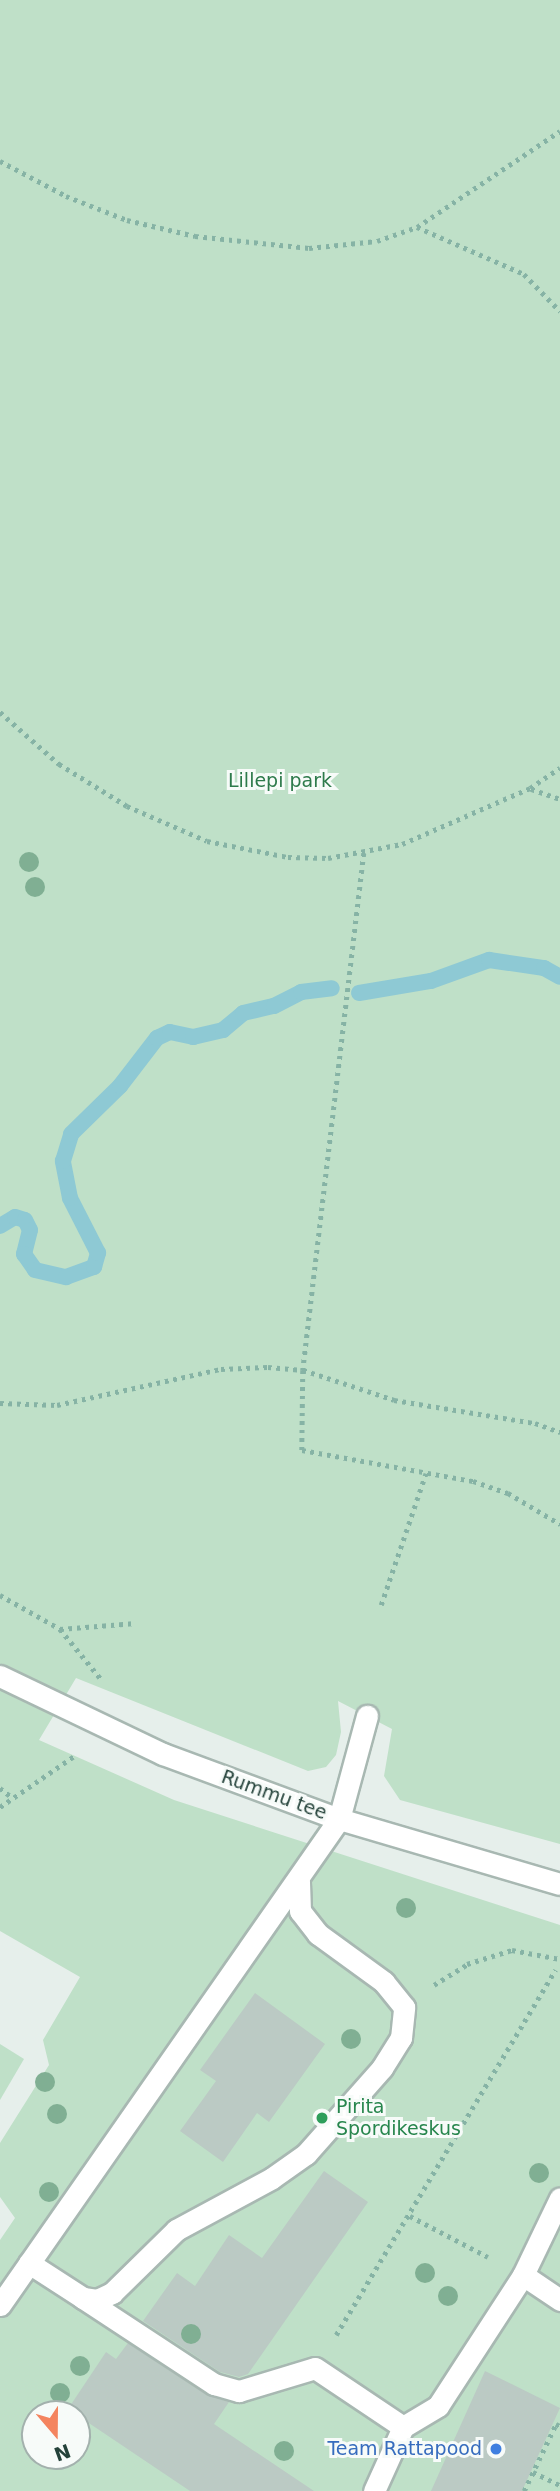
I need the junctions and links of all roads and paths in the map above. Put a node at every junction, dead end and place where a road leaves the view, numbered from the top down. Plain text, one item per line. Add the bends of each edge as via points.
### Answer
1 (560, 131) edge
2 (0, 161) edge
3 (417, 227) junction
4 (560, 311) edge
5 (0, 712) edge
6 (560, 768) edge
7 (530, 788) junction
8 (560, 799) edge
9 (364, 853) junction
10 (303, 1370) junction
11 (0, 1403) edge
12 (560, 1432) edge
13 (426, 1473) junction
14 (560, 1524) edge
15 (0, 1595) edge
16 (382, 1605) dead end
17 (136, 1623) dead end
18 (0, 1676) edge
19 (367, 1716) dead end
20 (103, 1728) junction
21 (0, 1788) edge
22 (13, 1798) junction
23 (0, 1807) edge
24 (340, 1819) junction
25 (299, 1881) junction
26 (560, 1884) edge
27 (560, 1959) edge
28 (555, 1970) dead end
29 (404, 2007) junction
30 (560, 2198) edge
31 (410, 2216) junction
32 (29, 2263) junction
33 (523, 2275) junction
34 (83, 2298) junction
35 (560, 2300) edge
36 (0, 2305) edge
37 (315, 2368) junction
38 (560, 2426) edge
39 (403, 2427) junction
40 (533, 2472) junction
41 (560, 2485) edge
42 (374, 2491) edge
43 (524, 2491) edge

1 - 3 path
2 - 3 path via 66,195 127,219 195,236 309,247 377,241
3 - 4 path via 524,274
5 - 9 path via 22,736 92,786 197,836 288,858
6 - 7 path
7 - 8 path
7 - 9 path via 445,828
9 - 10 path
10 - 11 path via 221,1369 57,1405
10 - 12 path via 405,1402 535,1423
10 - 13 path via 302,1450
13 - 14 path via 508,1493
13 - 16 path
15 - 17 path via 60,1629
18 - 20 main road, Rummu tee
19 - 24 main road
20 - 22 path via 62,1767
20 - 24 main road, Rummu tee
21 - 22 path
22 - 23 path
24 - 25 main road
24 - 26 main road, Rummu tee
25 - 29 main road via 300,1911 318,1934 384,1982
25 - 32 main road
27 - 29 path via 529,1951 497,1953 456,1970
28 - 31 path
29 - 34 main road via 401,2038 382,2068 306,2154 272,2178 176,2230 112,2293 97,2300
30 - 33 main road
31 - 33 path
31 - 37 path
32 - 34 main road
32 - 36 main road
33 - 35 main road
33 - 39 main road via 438,2406
34 - 37 main road via 214,2384 239,2391
37 - 39 main road
38 - 40 path via 556,2424
39 - 42 main road
40 - 41 path
40 - 43 path

